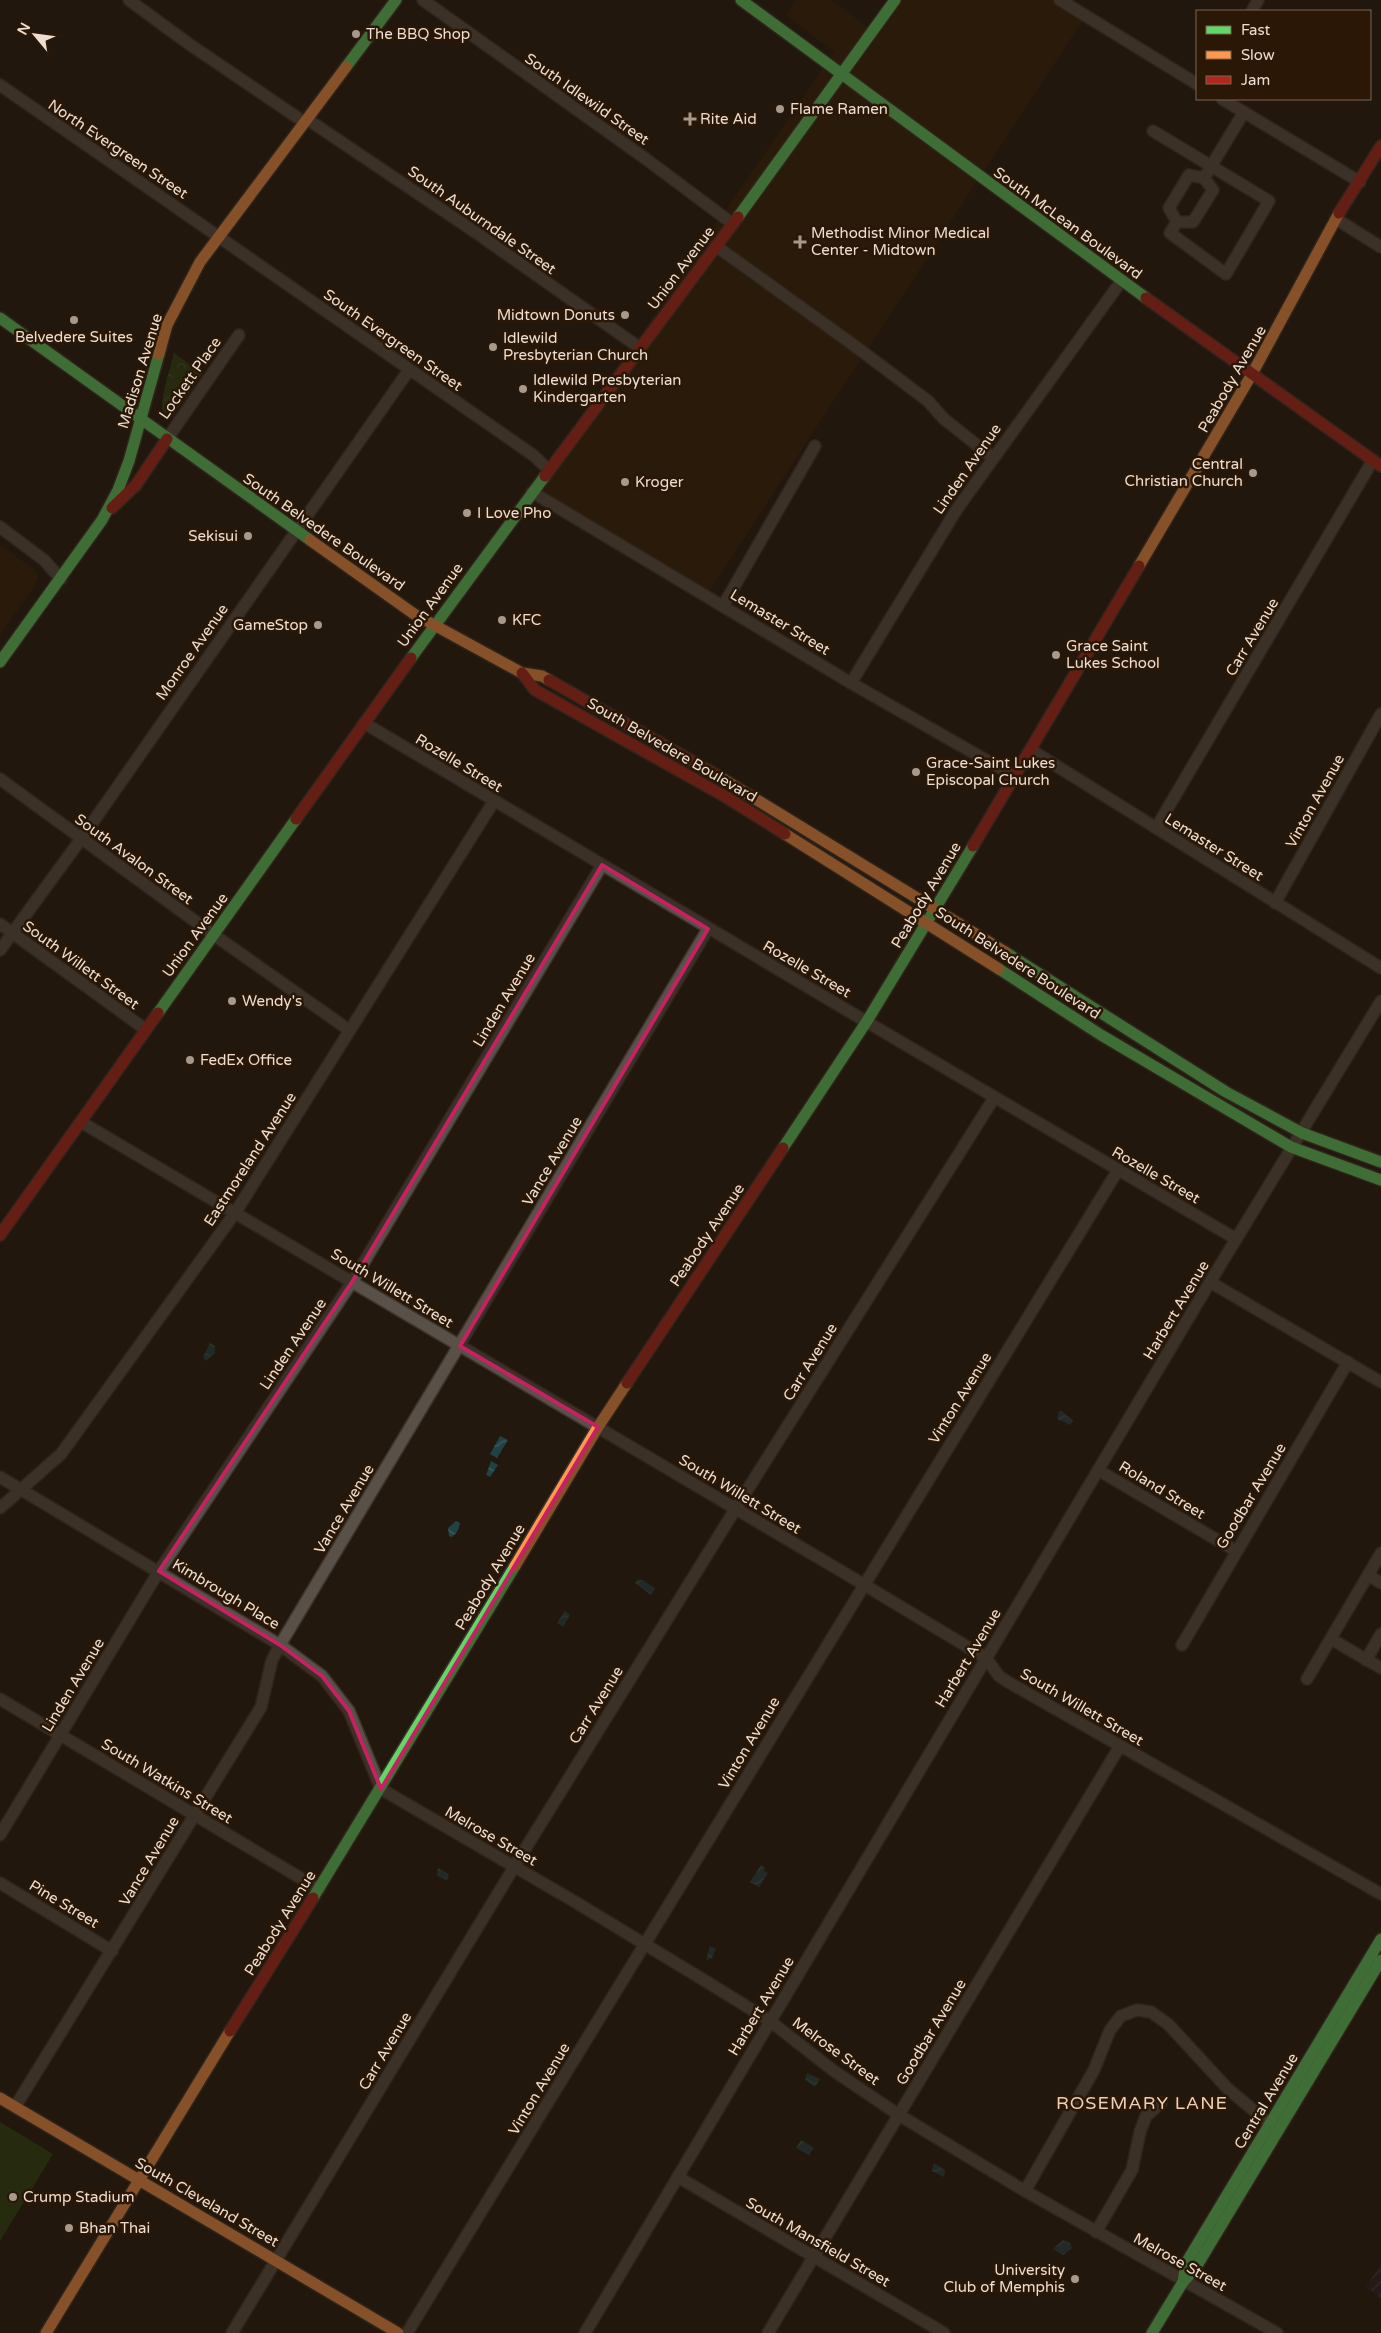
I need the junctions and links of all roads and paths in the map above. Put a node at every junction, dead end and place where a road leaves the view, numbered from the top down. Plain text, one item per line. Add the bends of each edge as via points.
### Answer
1 (129, 0) edge
2 (396, 0) edge
3 (423, 0) edge
4 (741, 0) edge
5 (895, 0) edge
6 (1060, 0) edge
7 (841, 75) junction
8 (1196, 83) edge
9 (0, 85) edge
10 (1224, 100) edge
11 (1244, 112) junction
12 (305, 121) junction
13 (1153, 131) dead end
14 (1381, 146) edge
15 (1211, 166) junction
16 (1204, 178) junction
17 (1360, 182) junction
18 (1336, 219) junction
19 (1177, 222) junction
20 (733, 224) junction
21 (219, 237) junction
22 (716, 246) junction
23 (1381, 247) edge
24 (1122, 280) junction
25 (0, 318) edge
26 (239, 335) dead end
27 (640, 348) junction
28 (409, 370) junction
29 (1252, 374) junction
30 (141, 420) junction
31 (167, 439) junction
32 (815, 446) dead end
33 (992, 457) junction
34 (1377, 463) edge
35 (549, 470) junction
36 (532, 492) junction
37 (105, 514) junction
38 (0, 527) edge
39 (296, 532) junction
40 (61, 579) junction
41 (723, 606) junction
42 (434, 625) junction
43 (0, 662) edge
44 (522, 674) junction
45 (851, 683) junction
46 (1381, 714) edge
47 (364, 723) junction
48 (1031, 750) junction
49 (1014, 776) junction
50 (0, 779) edge
51 (494, 802) junction
52 (1156, 828) junction
53 (81, 839) junction
54 (602, 865) junction
55 (1275, 903) junction
56 (936, 908) junction
57 (927, 922) junction
58 (0, 924) edge
59 (708, 929) junction
60 (12, 933) junction
61 (214, 935) junction
62 (0, 950) edge
63 (1381, 968) edge
64 (1381, 1001) edge
65 (1111, 1019) junction
66 (867, 1021) junction
67 (145, 1029) junction
68 (349, 1030) junction
69 (1101, 1035) junction
70 (994, 1098) junction
71 (81, 1122) junction
72 (1302, 1133) junction
73 (1291, 1147) junction
74 (1381, 1162) edge
75 (1118, 1170) junction
76 (1381, 1180) edge
77 (235, 1213) junction
78 (0, 1235) edge
79 (1236, 1239) junction
80 (352, 1282) junction
81 (1210, 1282) junction
82 (460, 1346) junction
83 (1348, 1362) junction
84 (1381, 1382) edge
85 (598, 1427) junction
86 (1098, 1470) junction
87 (0, 1477) edge
88 (20, 1490) junction
89 (0, 1508) edge
90 (736, 1508) junction
91 (1236, 1551) junction
92 (1381, 1553) edge
93 (160, 1571) junction
94 (1368, 1576) junction
95 (1381, 1583) edge
96 (863, 1584) junction
97 (1381, 1634) edge
98 (1331, 1639) junction
99 (280, 1645) junction
100 (1182, 1645) dead end
101 (986, 1658) junction
102 (1366, 1660) junction
103 (1381, 1668) edge
104 (1307, 1680) dead end
105 (0, 1699) edge
106 (61, 1735) junction
107 (1120, 1746) junction
108 (381, 1789) junction
109 (194, 1815) junction
110 (0, 1835) edge
111 (514, 1867) junction
112 (0, 1883) edge
113 (320, 1889) junction
114 (1381, 1894) edge
115 (1381, 1939) edge
116 (645, 1945) junction
117 (112, 1951) junction
118 (1381, 1960) edge
119 (770, 2021) junction
120 (0, 2098) edge
121 (1161, 2103) dead end
122 (15, 2107) junction
123 (899, 2114) junction
124 (1274, 2127) junction
125 (678, 2177) junction
126 (138, 2179) junction
127 (1025, 2191) junction
128 (1096, 2232) junction
129 (813, 2257) junction
130 (276, 2260) junction
131 (1183, 2282) junction
132 (46, 2333) edge
133 (232, 2333) edge
134 (398, 2333) edge
135 (408, 2333) edge
136 (585, 2333) edge
137 (768, 2333) edge
138 (944, 2333) edge
139 (1152, 2333) edge
140 (1277, 2333) edge

1 - 12 street, South Auburndale Street
2 - 12 main road, Madison Avenue
3 - 20 street, South Idlewild Street
4 - 7 main road, South McLean Boulevard
5 - 7 main road, Union Avenue
6 - 8 street
7 - 20 main road, Union Avenue
7 - 24 main road, South McLean Boulevard
9 - 21 street, North Evergreen Street
10 - 11 street
11 - 15 street
11 - 17 street
12 - 21 main road, Madison Avenue
12 - 27 street, South Auburndale Street via 478,234
13 - 15 street
14 - 17 main road, Peabody Avenue
15 - 16 street
15 - 19 street via 1269,201 1226,274 1170,233
16 - 19 street via 1213,190 1193,222
16 - 19 street via 1189,175 1169,208
17 - 18 main road, Peabody Avenue
18 - 23 street
18 - 29 main road, Peabody Avenue
20 - 22 main road, Union Avenue
21 - 28 street, South Evergreen Street
21 - 30 main road, Madison Avenue via 200,262 170,319
22 - 27 main road, Union Avenue
22 - 33 street via 928,401 944,419
24 - 29 main road, South McLean Boulevard
24 - 33 street, Linden Avenue
25 - 30 main road, South Belvedere Boulevard
26 - 31 street, Lockett Place
27 - 35 main road, Union Avenue
28 - 35 street, South Evergreen Street via 533,455
28 - 39 street, Monroe Avenue
29 - 34 main road, South McLean Boulevard
29 - 48 main road, Peabody Avenue
30 - 31 main road, South Belvedere Boulevard
30 - 37 main road, Madison Avenue via 120,485
31 - 37 main road via 124,500
31 - 39 main road, South Belvedere Boulevard
32 - 41 street
33 - 45 street, Linden Avenue
34 - 52 street, Carr Avenue
35 - 36 main road, Union Avenue
36 - 41 street, Lemaster Street
36 - 42 main road, Union Avenue
37 - 40 main road, Madison Avenue
38 - 40 street via 44,560
39 - 42 main road, South Belvedere Boulevard
39 - 53 street, Monroe Avenue
40 - 43 main road, Madison Avenue
41 - 45 street, Lemaster Street
42 - 44 main road, South Belvedere Boulevard
42 - 47 main road, Union Avenue
44 - 56 main road, South Belvedere Boulevard via 542,676 733,784
44 - 57 main road, South Belvedere Boulevard via 535,690 726,797
45 - 49 street, Lemaster Street
46 - 55 street, Vinton Avenue
47 - 51 street, Rozelle Street
47 - 61 main road, Union Avenue
48 - 49 main road, Peabody Avenue
48 - 52 street, Lemaster Street
49 - 56 main road, Peabody Avenue
50 - 53 street, South Avalon Street
51 - 54 street, Rozelle Street
51 - 68 street, Eastmoreland Avenue
52 - 55 street, Lemaster Street
53 - 60 street, Monroe Avenue
53 - 61 street, South Avalon Street
54 - 59 street, Rozelle Street
54 - 80 street, Linden Avenue
55 - 63 street, Lemaster Street
56 - 57 main road, Peabody Avenue
56 - 65 main road, South Belvedere Boulevard
57 - 66 main road, Peabody Avenue
57 - 69 main road, South Belvedere Boulevard
58 - 60 street, South Willett Street
59 - 66 street, Rozelle Street
59 - 82 street, Vance Avenue
60 - 62 street, Monroe Avenue
60 - 67 street, South Willett Street
61 - 67 main road, Union Avenue
61 - 68 street, South Avalon Street
64 - 72 street, Harbert Avenue
65 - 69 main road
65 - 72 main road, South Belvedere Boulevard via 1226,1092
66 - 70 street, Rozelle Street
66 - 85 main road, Peabody Avenue
67 - 71 main road, Union Avenue
68 - 77 street, Eastmoreland Avenue
69 - 73 main road, South Belvedere Boulevard
70 - 75 street, Rozelle Street
70 - 90 street, Carr Avenue
71 - 77 street, South Willett Street
71 - 78 main road, Union Avenue
72 - 73 street, Harbert Avenue
72 - 74 main road, South Belvedere Boulevard
73 - 76 main road, South Belvedere Boulevard
73 - 79 street, Harbert Avenue
75 - 79 street, Rozelle Street
75 - 96 street, Vinton Avenue
77 - 80 street, South Willett Street
77 - 88 street, Eastmoreland Avenue via 61,1454
79 - 81 street, Harbert Avenue
80 - 82 street, South Willett Street
80 - 93 street, Linden Avenue
81 - 83 street
81 - 86 street, Harbert Avenue
82 - 85 street, South Willett Street
82 - 99 street, Vance Avenue
83 - 84 street
83 - 91 street, Goodbar Avenue
85 - 90 street, South Willett Street
85 - 108 main road, Peabody Avenue
86 - 91 street, Roland Street
86 - 101 street, Harbert Avenue
87 - 88 street, Kimbrough Place
88 - 89 street, Eastmoreland Avenue
88 - 93 street, Kimbrough Place
90 - 96 street, South Willett Street
90 - 111 street, Carr Avenue
91 - 100 street, Goodbar Avenue
92 - 94 street
93 - 99 street, Kimbrough Place
93 - 106 street, Linden Avenue
94 - 95 street
94 - 98 street
96 - 101 street, South Willett Street
96 - 116 street, Vinton Avenue
97 - 102 street
98 - 102 street
98 - 104 street
99 - 108 street, Kimbrough Place via 322,1676 349,1711
99 - 109 street, Vance Avenue via 272,1660 261,1707
101 - 107 street, South Willett Street via 998,1676
101 - 119 street, Harbert Avenue
102 - 103 street
105 - 106 street, South Watkins Street
106 - 109 street, South Watkins Street
106 - 110 street, Linden Avenue
107 - 114 street, South Willett Street
107 - 123 street, Goodbar Avenue
108 - 111 street, Melrose Street
108 - 113 main road, Peabody Avenue
109 - 113 street, South Watkins Street
109 - 117 street, Vance Avenue
111 - 116 street, Melrose Street
111 - 130 street, Carr Avenue
112 - 117 street, Pine Street
113 - 126 main road, Peabody Avenue
115 - 124 main road, Central Avenue
116 - 119 street, Melrose Street
116 - 135 street, Vinton Avenue
117 - 122 street, Vance Avenue
118 - 124 main road, Central Avenue
119 - 123 street, Melrose Street
119 - 125 street, Harbert Avenue
120 - 122 main road, South Cleveland Street
121 - 128 street via 1146,2116 1132,2170
122 - 126 main road, South Cleveland Street
123 - 127 street, Melrose Street
123 - 129 street, Goodbar Avenue
124 - 127 street via 1228,2089 1168,2024 1151,2012 1137,2010 1121,2016 1110,2030 1094,2070
124 - 131 main road, Central Avenue via 1186,2263
125 - 129 street, South Mansfield Street
125 - 136 street, Harbert Avenue
126 - 130 main road, South Cleveland Street
126 - 132 main road, Peabody Avenue
127 - 128 street, Melrose Street
128 - 131 street, Melrose Street
129 - 137 street, Goodbar Avenue
129 - 138 street, South Mansfield Street
130 - 133 street, Carr Avenue
130 - 134 main road, South Cleveland Street
131 - 139 main road, Central Avenue
131 - 140 street, Melrose Street

